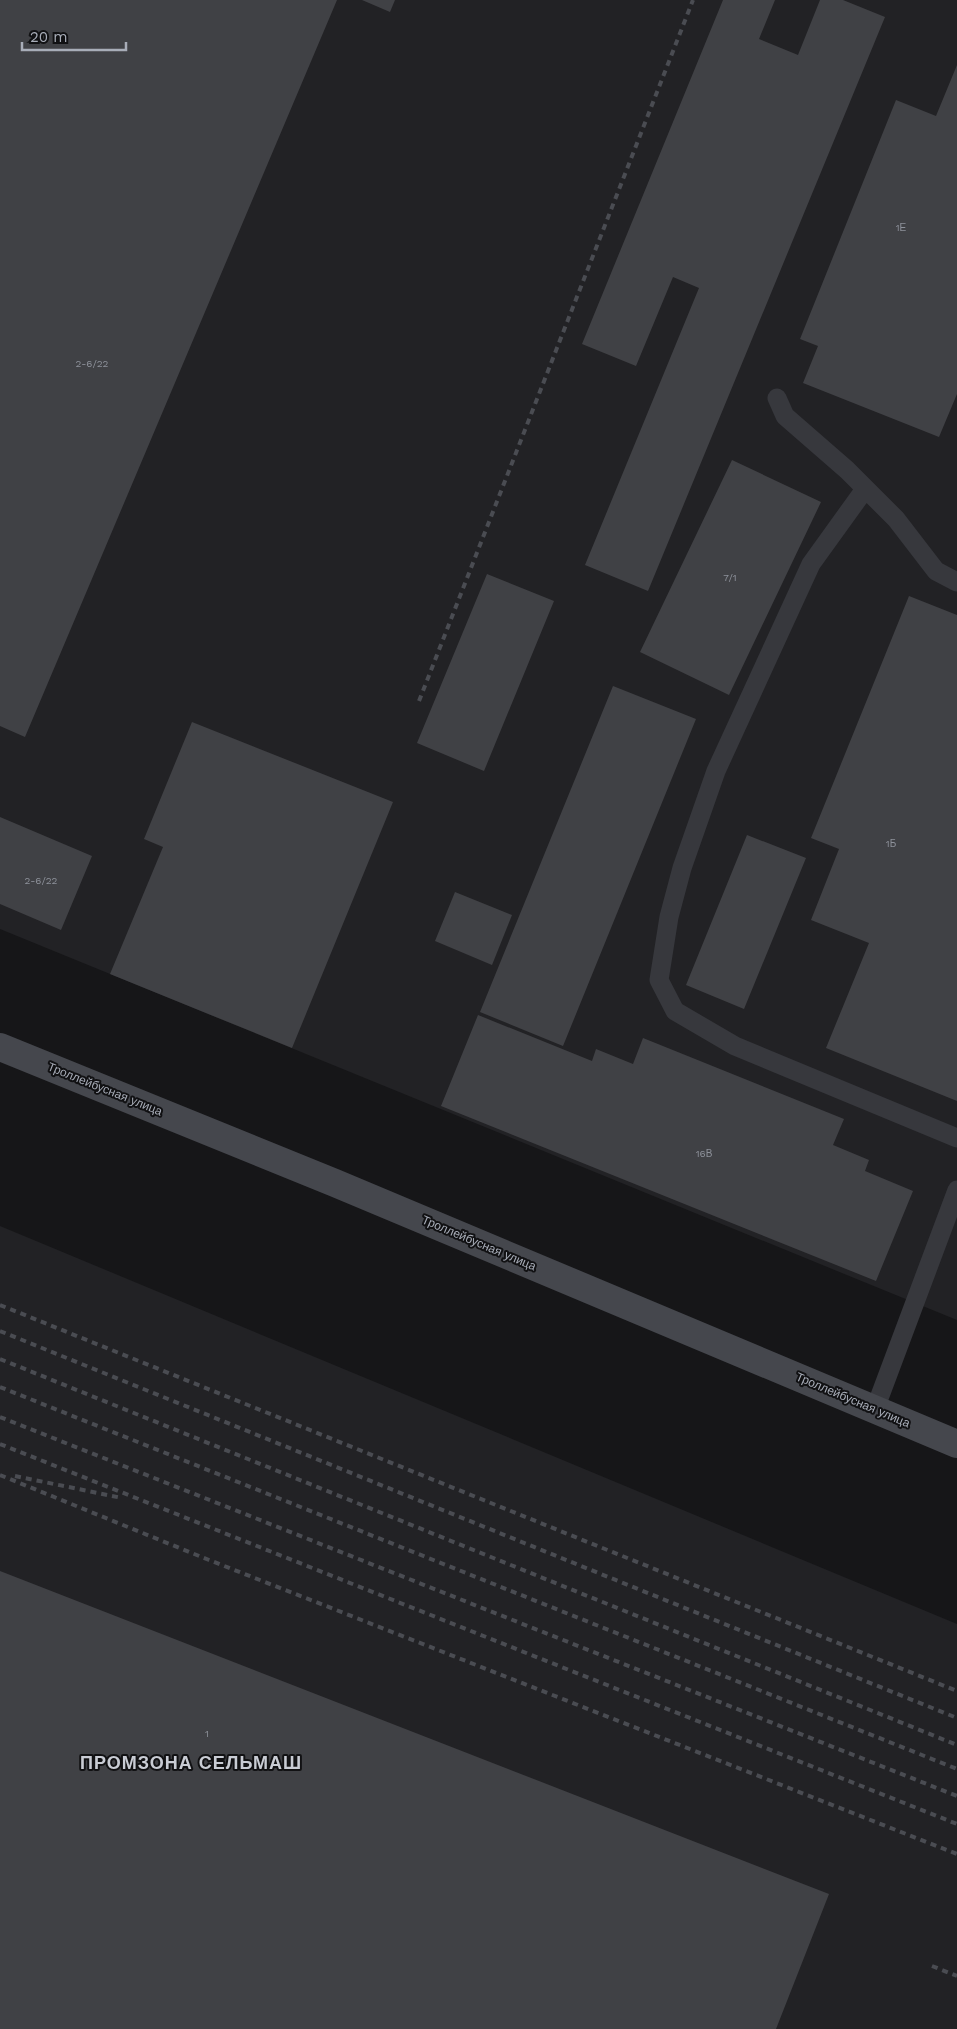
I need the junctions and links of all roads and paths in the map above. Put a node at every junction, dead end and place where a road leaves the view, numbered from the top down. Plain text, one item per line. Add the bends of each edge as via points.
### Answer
1 (777, 398) dead end
2 (865, 489) junction
3 (957, 582) edge
4 (0, 1047) edge
5 (957, 1138) edge
6 (957, 1190) edge
7 (875, 1409) junction
8 (957, 1444) edge

1 - 2 lane via 785,416
2 - 3 lane via 896,519 936,572
2 - 5 lane via 811,564 716,771 682,868 669,917 659,980 675,1011 735,1046
4 - 7 main road, Троллейбусная улица
6 - 7 lane
7 - 8 main road, Троллейбусная улица

